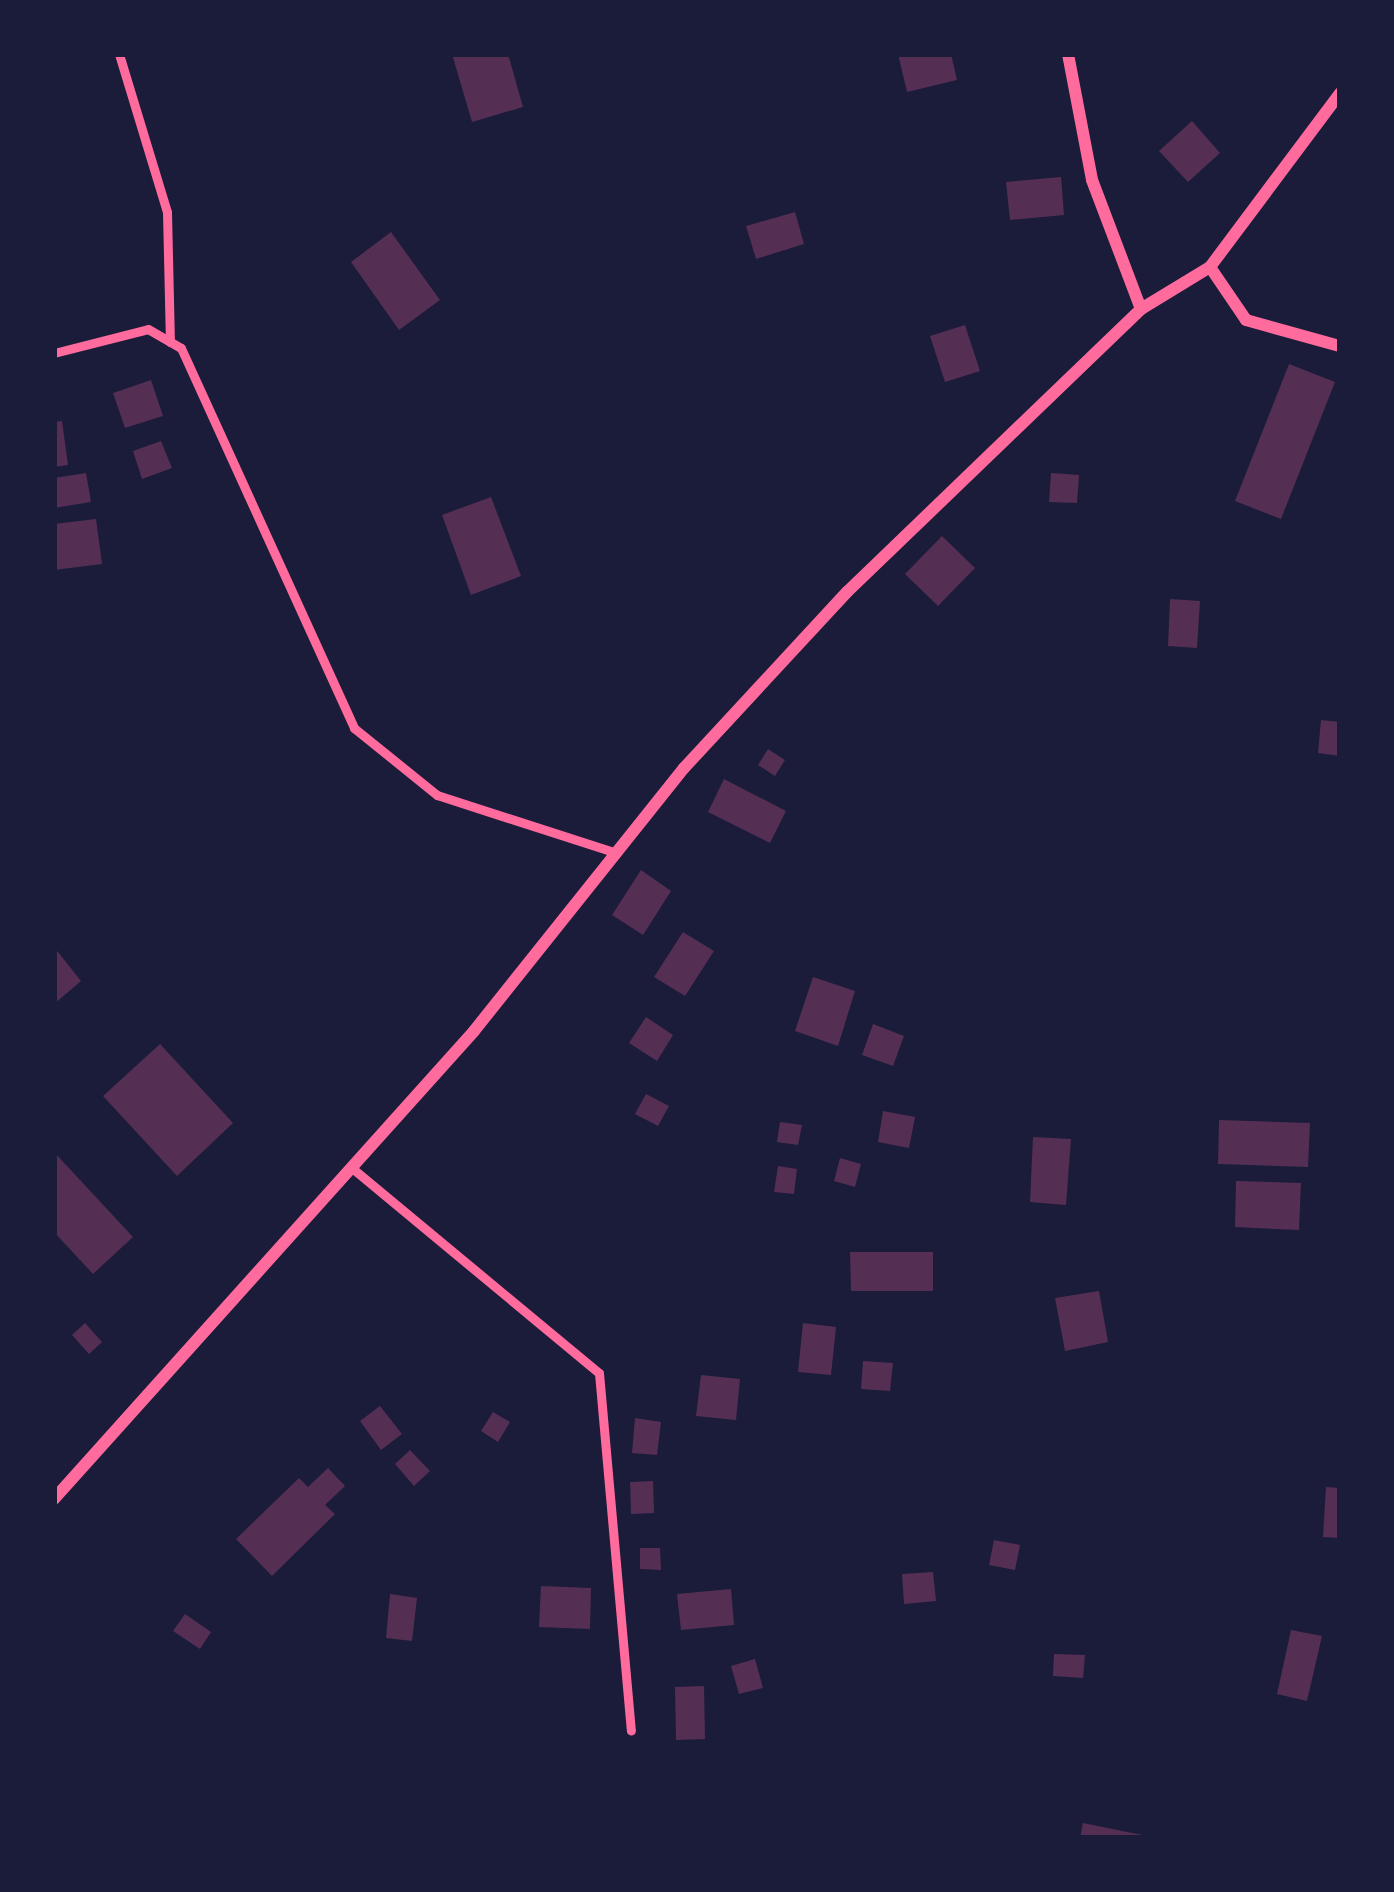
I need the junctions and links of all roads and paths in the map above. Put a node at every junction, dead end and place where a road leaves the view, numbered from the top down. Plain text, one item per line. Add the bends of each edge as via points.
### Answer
1 (119, 54) edge
2 (1068, 54) edge
3 (1340, 93) edge
4 (1210, 267) junction
5 (1142, 309) junction
6 (170, 342) junction
7 (1340, 346) edge
8 (54, 353) edge
9 (617, 853) junction
10 (352, 1168) junction
11 (54, 1499) edge
12 (632, 1731) dead end

1 - 6 lane via 166,212
2 - 5 street via 1092,180
3 - 4 street
4 - 5 street
4 - 7 street via 1246,320
5 - 9 street via 847,592
6 - 8 lane via 148,329
6 - 9 lane via 259,508 354,728 437,795
9 - 10 street
10 - 11 street
10 - 12 lane via 599,1373

